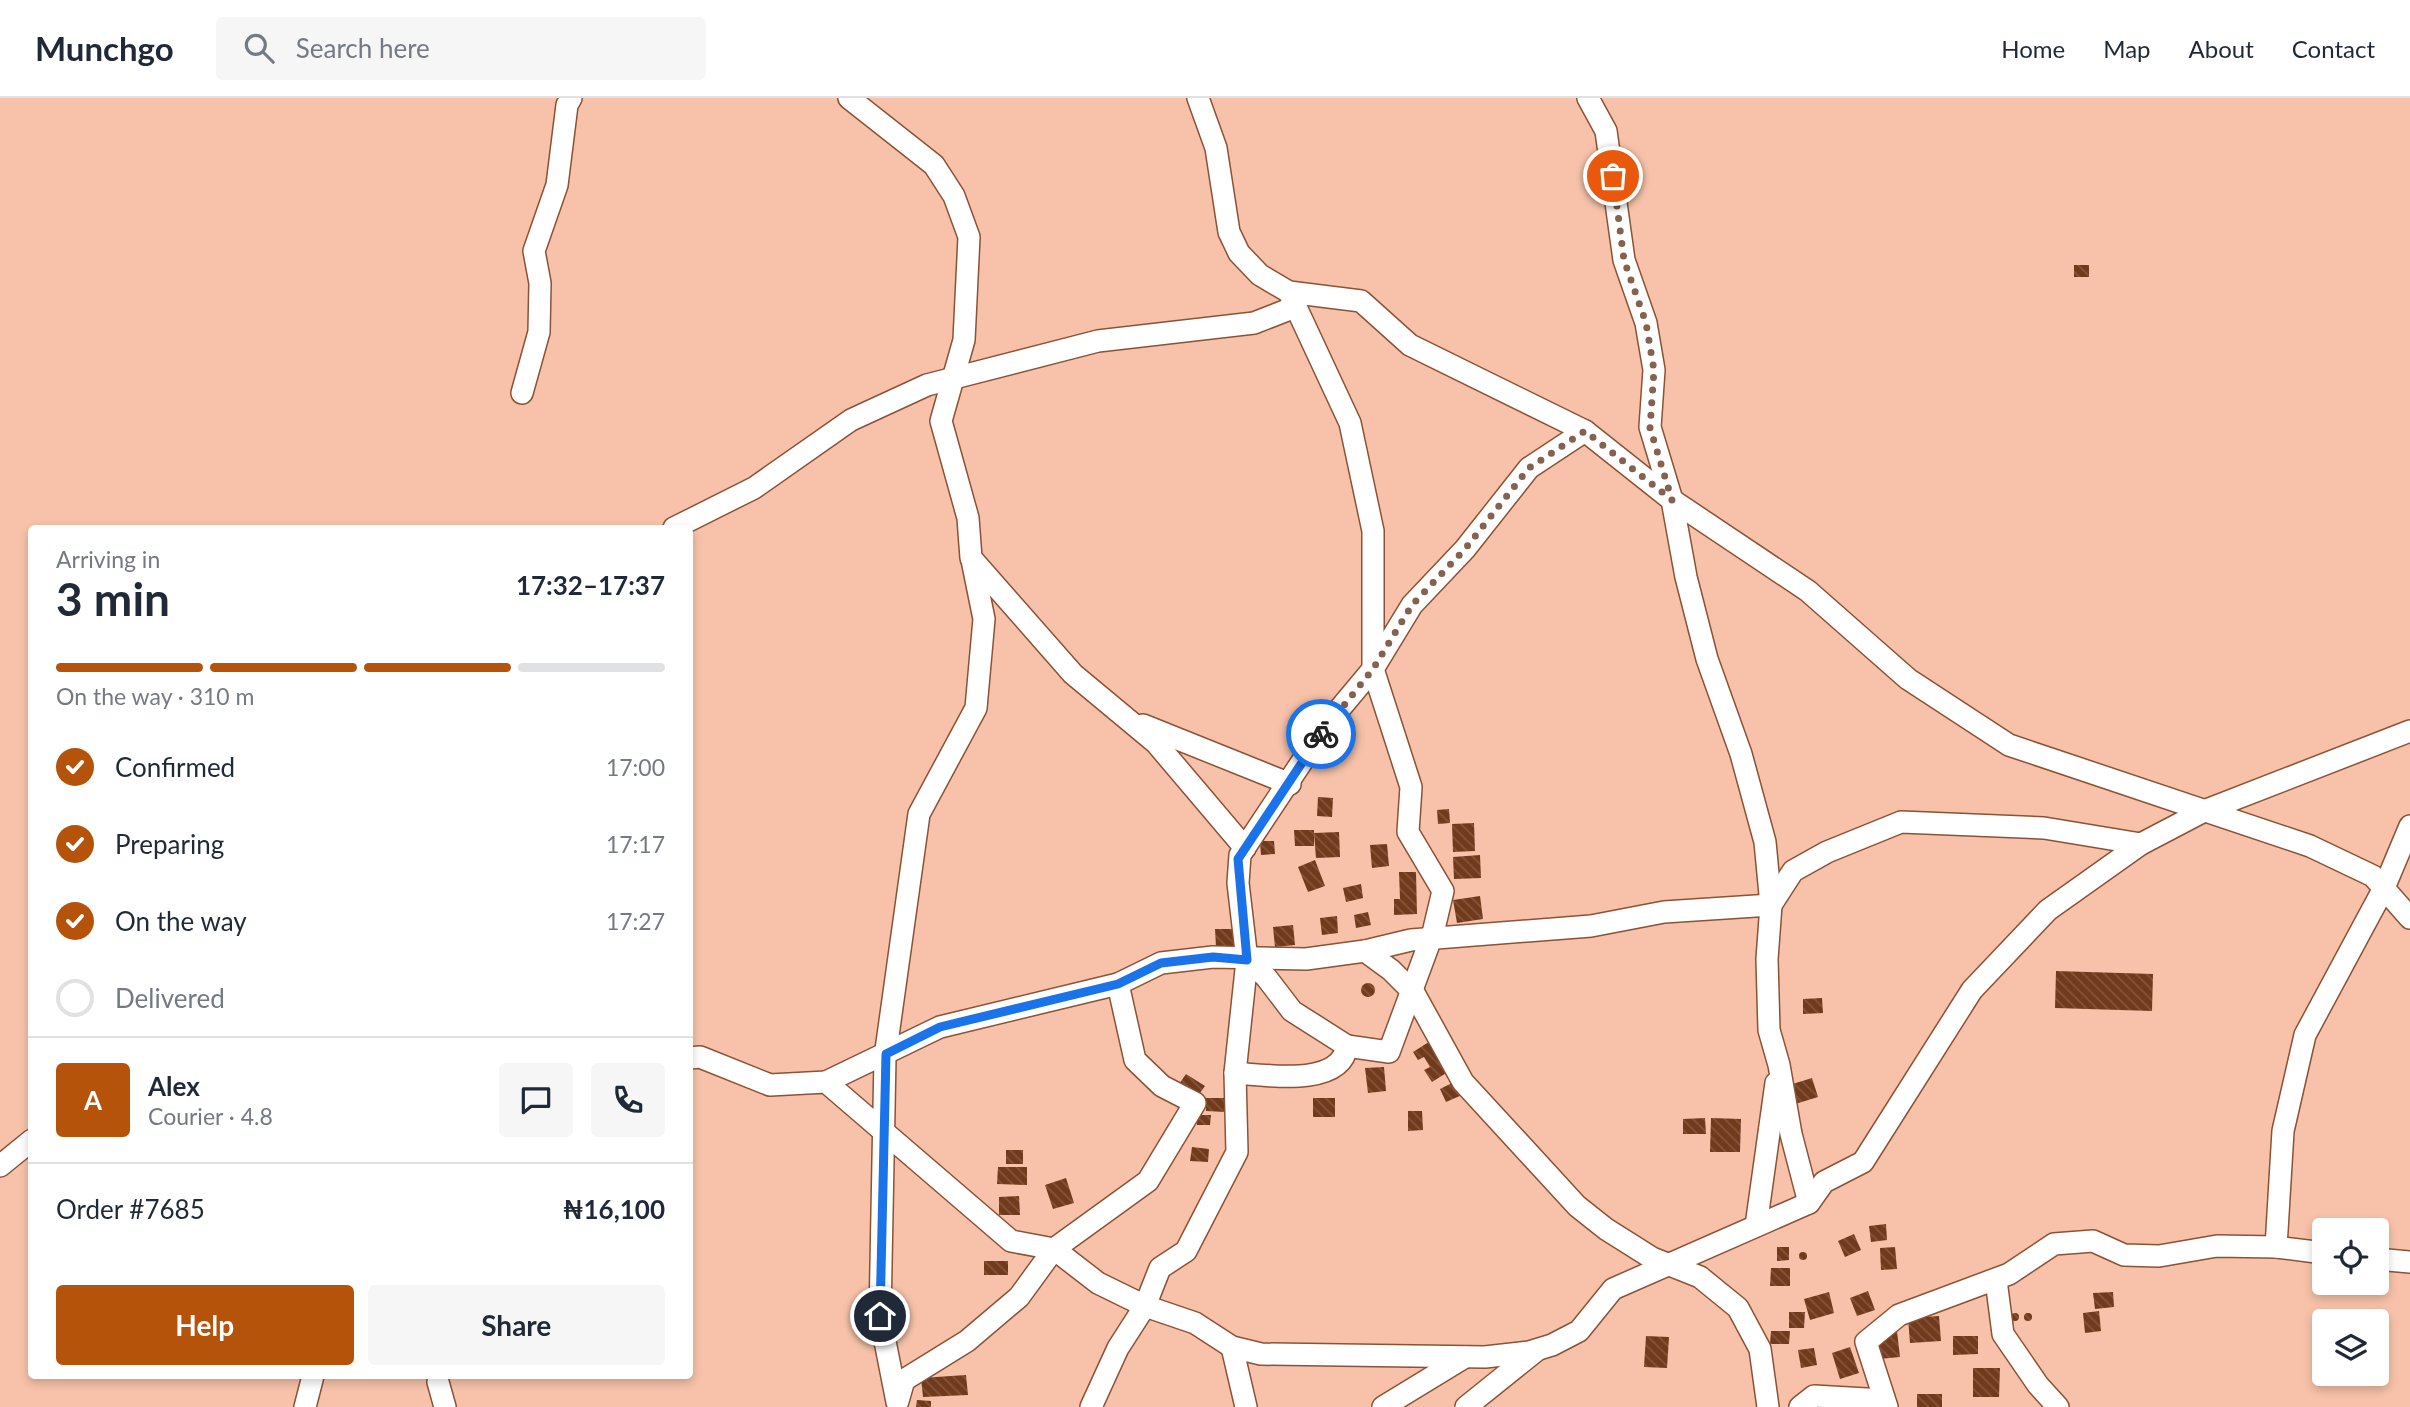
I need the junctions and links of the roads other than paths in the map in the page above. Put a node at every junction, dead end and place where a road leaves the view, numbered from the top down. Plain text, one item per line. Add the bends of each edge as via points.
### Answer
1 (571, 98) edge
2 (849, 98) edge
3 (1198, 98) edge
4 (1588, 98) edge
5 (1292, 300) junction
6 (953, 378) junction
7 (522, 393) dead end
8 (1585, 431) junction
9 (1672, 500) junction
10 (680, 525) edge
11 (971, 558) junction
12 (1373, 669) junction
13 (1124, 717) junction
14 (2410, 731) edge
15 (1290, 784) junction
16 (2204, 811) junction
17 (2410, 826) edge
18 (2141, 844) junction
19 (1245, 848) junction
20 (2386, 890) junction
21 (2410, 891) edge
22 (1771, 905) junction
23 (2410, 918) edge
24 (1431, 938) junction
25 (1365, 951) junction
26 (1247, 960) junction
27 (1118, 984) junction
28 (1411, 990) junction
29 (1347, 1046) junction
30 (886, 1054) junction
31 (693, 1058) edge
32 (1779, 1065) junction
33 (1235, 1073) junction
34 (825, 1082) junction
35 (884, 1131) junction
36 (28, 1143) edge
37 (0, 1166) edge
38 (1809, 1203) junction
39 (1756, 1226) junction
40 (2276, 1247) junction
41 (1054, 1249) junction
42 (2312, 1252) edge
43 (2389, 1260) edge
44 (2410, 1262) edge
45 (1669, 1265) junction
46 (1996, 1280) junction
47 (1145, 1306) junction
48 (1232, 1347) junction
49 (1538, 1349) junction
50 (1465, 1357) junction
51 (312, 1379) edge
52 (438, 1382) dead end
53 (1886, 1403) edge
54 (897, 1404) edge
55 (305, 1407) edge
56 (445, 1407) edge
57 (1091, 1407) edge
58 (1246, 1407) edge
59 (1383, 1407) edge
60 (1466, 1407) edge
61 (1768, 1407) edge
62 (1800, 1407) edge
63 (2058, 1407) edge

1 - 7 street via 556,185 534,251 540,283 539,332
2 - 6 street via 934,165 954,196 970,237 964,340
3 - 5 street via 1216,148 1229,232 1239,253
4 - 9 street via 1606,131 1624,260 1646,323 1654,370 1650,428
5 - 6 street via 1254,323 1098,341
5 - 8 street via 1361,301 1410,345
5 - 12 street via 1350,423 1373,531
6 - 10 street via 926,385 851,420 754,488
6 - 11 street via 941,421 968,518
8 - 9 street
8 - 12 street via 1529,468 1465,549 1412,605
9 - 16 street via 1808,591 1908,679 2009,745
9 - 22 street via 1707,659 1741,754 1765,842
11 - 13 street via 1073,674
11 - 30 street via 984,619 976,708 919,814
12 - 15 street via 1327,724
12 - 24 street via 1411,787 1408,832 1443,891
13 - 15 street
13 - 19 street via 1156,743
14 - 16 street
15 - 19 street
16 - 18 street
16 - 20 street via 2310,846 2373,876
17 - 20 street
18 - 22 street via 2044,828 1901,822 1827,852 1793,872
18 - 38 street via 2048,910 1972,990 1863,1163 1824,1182
19 - 26 street via 1238,859 1238,883
20 - 21 street
20 - 23 street
20 - 40 street via 2305,1035 2283,1131
22 - 24 street via 1664,912 1591,926
22 - 32 street via 1769,1030
24 - 25 street
24 - 28 street
25 - 26 street
25 - 28 street
26 - 27 street via 1200,958 1161,963
26 - 29 street via 1292,1012
26 - 33 street
27 - 30 street via 940,1027
27 - 41 street via 1135,1060 1162,1086 1195,1103 1148,1181
28 - 29 street via 1389,1052
28 - 45 street via 1463,1082 1577,1206 1606,1229
29 - 33 street via 1332,1069 1321,1073
30 - 34 street
30 - 35 street
31 - 34 street via 770,1085
32 - 38 street
32 - 39 street
33 - 47 street via 1237,1152 1186,1251 1160,1268
34 - 35 street
35 - 41 street via 1011,1241
35 - 54 street via 880,1316
36 - 37 street
38 - 39 street
39 - 45 street
40 - 42 street
40 - 46 street via 2217,1246 2159,1256 2124,1255 2093,1241 2054,1244
41 - 47 street via 1098,1283
41 - 54 street via 1019,1297 967,1341 904,1380
43 - 44 street
45 - 49 street via 1614,1289 1579,1331
45 - 61 street via 1700,1277 1738,1308 1760,1349
46 - 53 street via 1899,1315 1875,1331 1866,1342
46 - 63 street via 2003,1334
47 - 48 street via 1195,1323
47 - 57 street via 1118,1348
48 - 50 street via 1261,1354
48 - 58 street
49 - 50 street
49 - 60 street
50 - 59 street
51 - 55 street
52 - 56 street
53 - 62 street via 1814,1396

